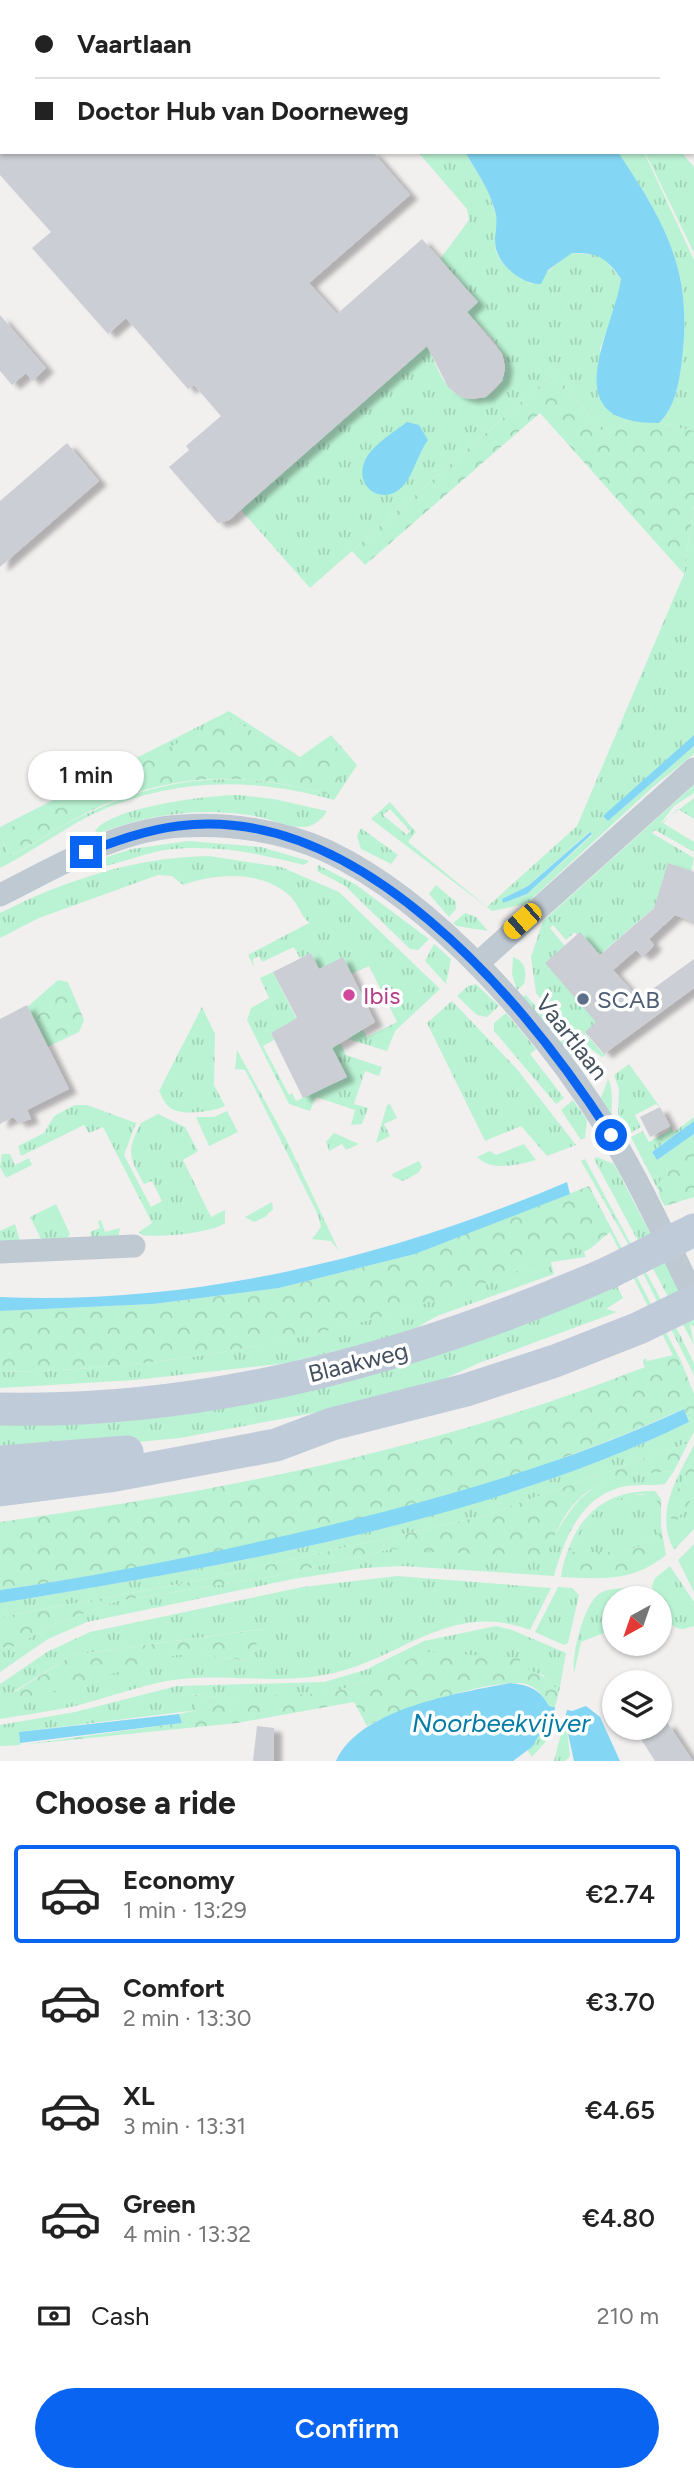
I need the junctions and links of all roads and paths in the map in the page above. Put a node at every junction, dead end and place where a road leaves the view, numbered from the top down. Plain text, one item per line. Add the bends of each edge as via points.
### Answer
1 (694, 769) edge
2 (0, 895) edge
3 (477, 964) junction
4 (694, 1230) edge
5 (134, 1247) dead end
6 (0, 1252) edge
7 (694, 1299) edge
8 (0, 1409) edge
9 (332, 1424) junction
10 (0, 1462) edge
11 (0, 1490) edge

1 - 3 street
2 - 3 street, Vaartlaan via 86,852 136,834 180,825 226,826 327,851 394,894
3 - 7 street, Vaartlaan via 547,1043 611,1135
4 - 8 main road, Blaakweg, bridge via 526,1308 436,1341 340,1368 138,1403
5 - 6 street
7 - 9 main road via 639,1328 555,1361 466,1390
9 - 10 main road via 115,1453
9 - 11 main road via 257,1450

